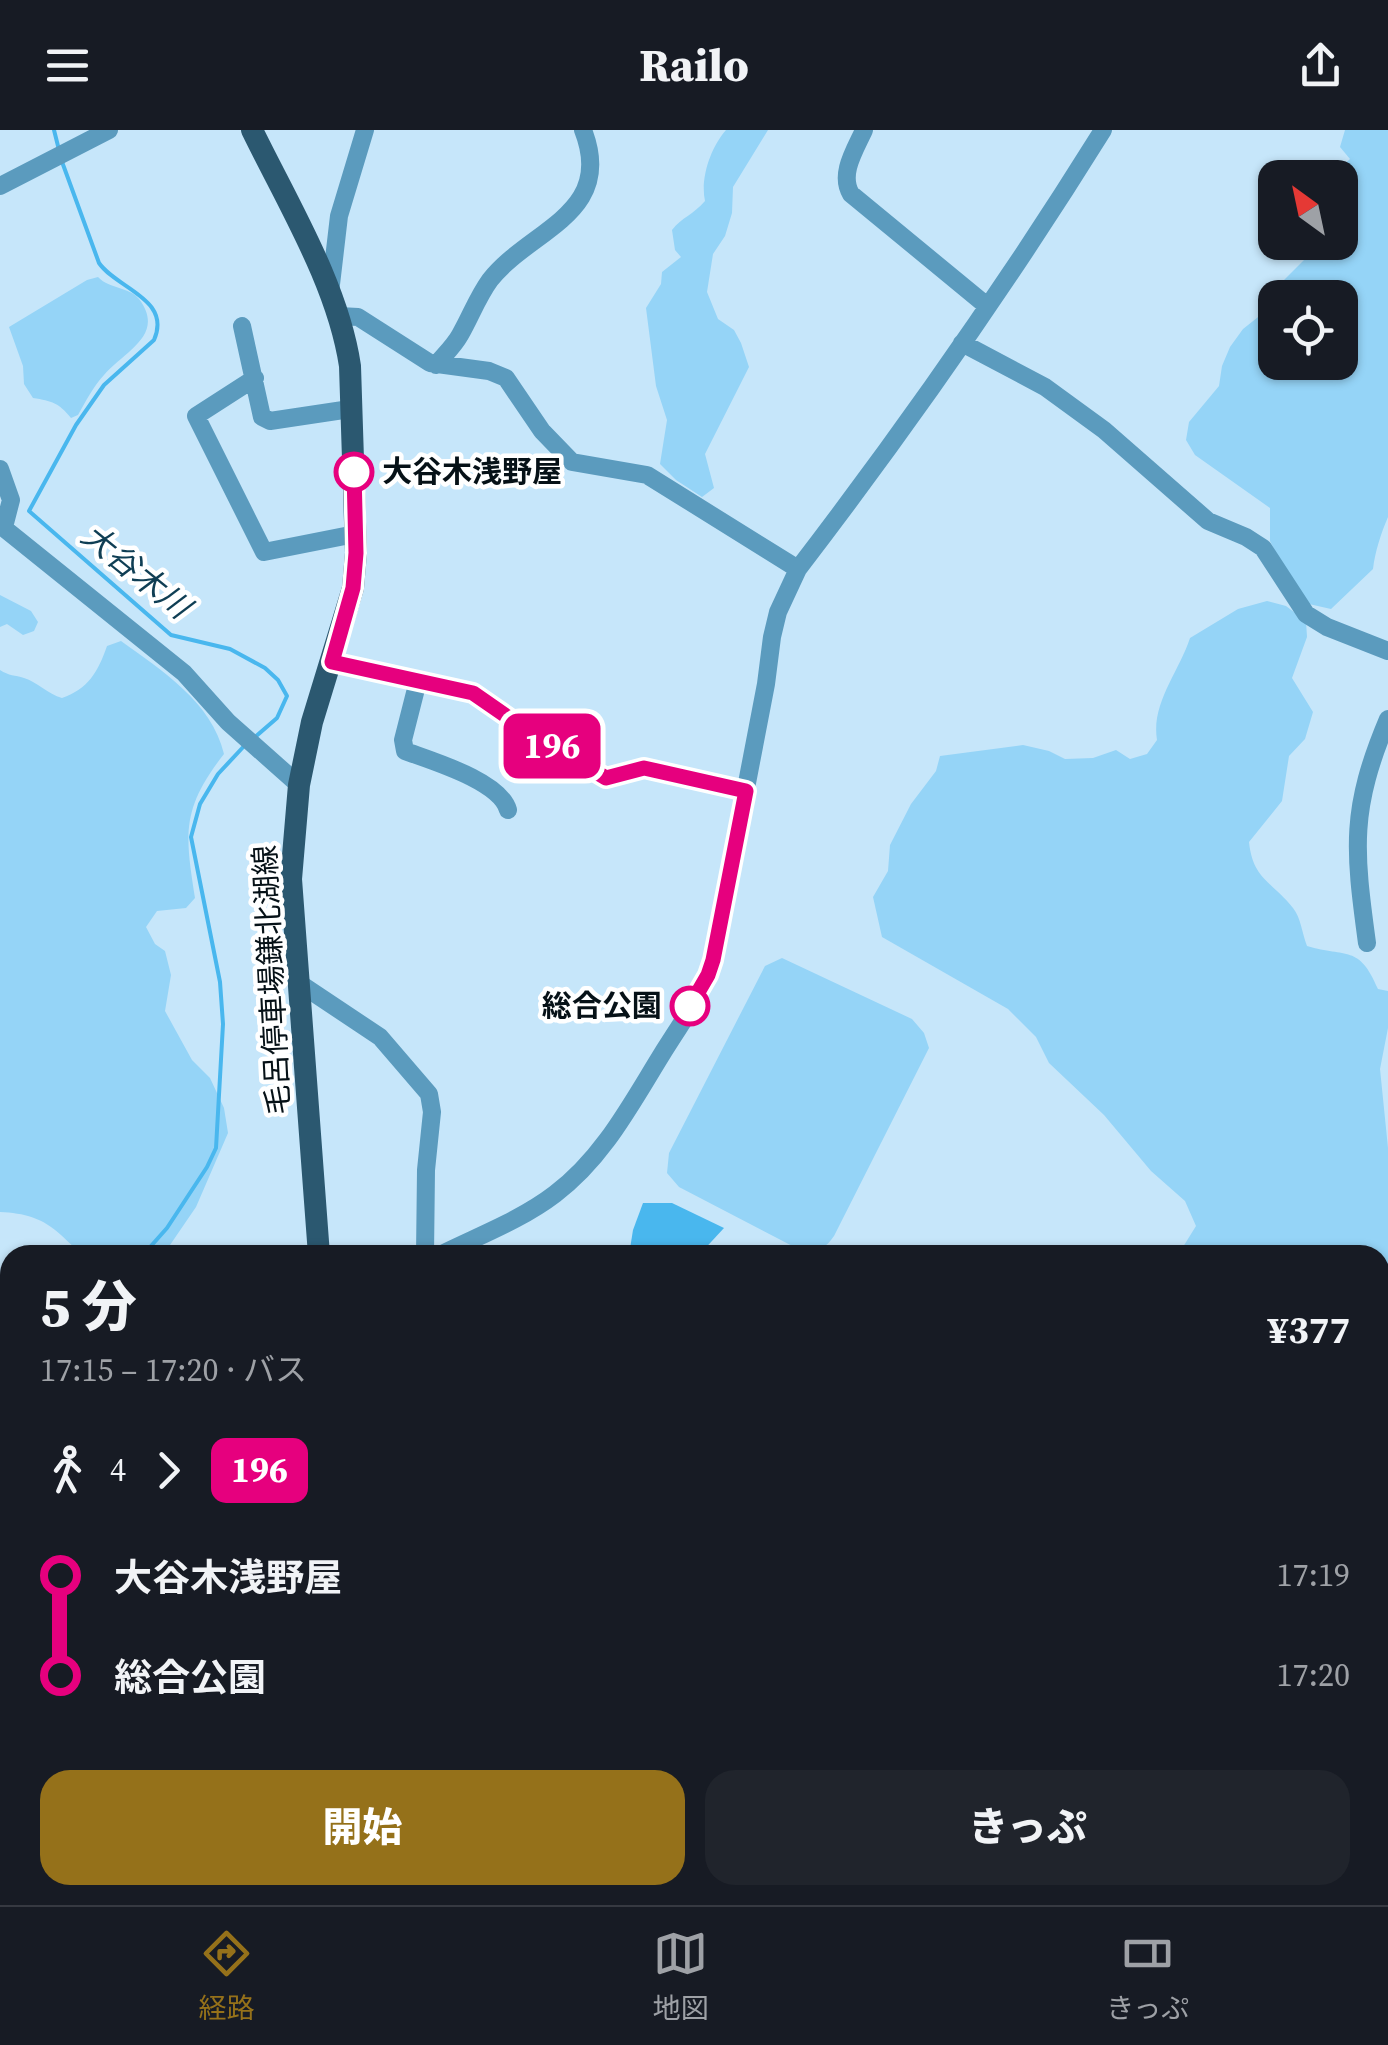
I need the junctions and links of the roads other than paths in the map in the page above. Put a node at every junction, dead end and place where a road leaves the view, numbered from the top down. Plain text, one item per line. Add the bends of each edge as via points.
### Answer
1 (109, 130) edge
2 (252, 130) edge
3 (365, 130) edge
4 (582, 130) edge
5 (864, 130) edge
6 (1103, 130) edge
7 (0, 186) edge
8 (330, 293) junction
9 (987, 306) junction
10 (339, 316) junction
11 (242, 326) dead end
12 (962, 342) junction
13 (436, 365) junction
14 (255, 378) junction
15 (350, 410) junction
16 (0, 468) edge
17 (2, 526) edge
18 (355, 534) junction
19 (798, 569) junction
20 (1387, 648) edge
21 (332, 662) junction
22 (418, 682) junction
23 (1388, 719) edge
24 (299, 785) junction
25 (746, 791) junction
26 (508, 810) dead end
27 (1367, 943) dead end
28 (296, 981) junction
29 (317, 1245) edge
30 (426, 1245) edge
31 (459, 1245) edge

1 - 7 street
2 - 8 main road, 毛呂停車場鎌北湖線
3 - 8 street via 339,216
4 - 13 street via 590,168 575,208 491,279
5 - 9 street via 847,170 851,194
6 - 9 street
8 - 10 main road, 毛呂停車場鎌北湖線
9 - 12 street
10 - 13 street via 358,317
10 - 15 main road, 毛呂停車場鎌北湖線 via 350,366
11 - 14 street
12 - 19 street
12 - 20 street via 1046,387 1208,521 1263,548 1306,614
13 - 19 street via 506,378 572,462 648,475
14 - 15 street via 262,416 270,421
14 - 18 street via 196,416 264,552
15 - 18 main road, 毛呂停車場鎌北湖線
16 - 17 street via 11,500
17 - 24 street via 184,674
18 - 21 main road, 毛呂停車場鎌北湖線 via 353,588
19 - 25 street via 772,637
21 - 22 street
21 - 24 main road, 毛呂停車場鎌北湖線
22 - 25 street via 486,699 606,778 644,768
22 - 26 street via 402,740 405,752 462,773 500,796
23 - 27 street via 1357,820
24 - 28 main road, 毛呂停車場鎌北湖線 via 291,879
25 - 31 street via 708,975 608,1140 554,1196
28 - 29 main road, 毛呂停車場鎌北湖線
28 - 30 street via 380,1036 428,1094

